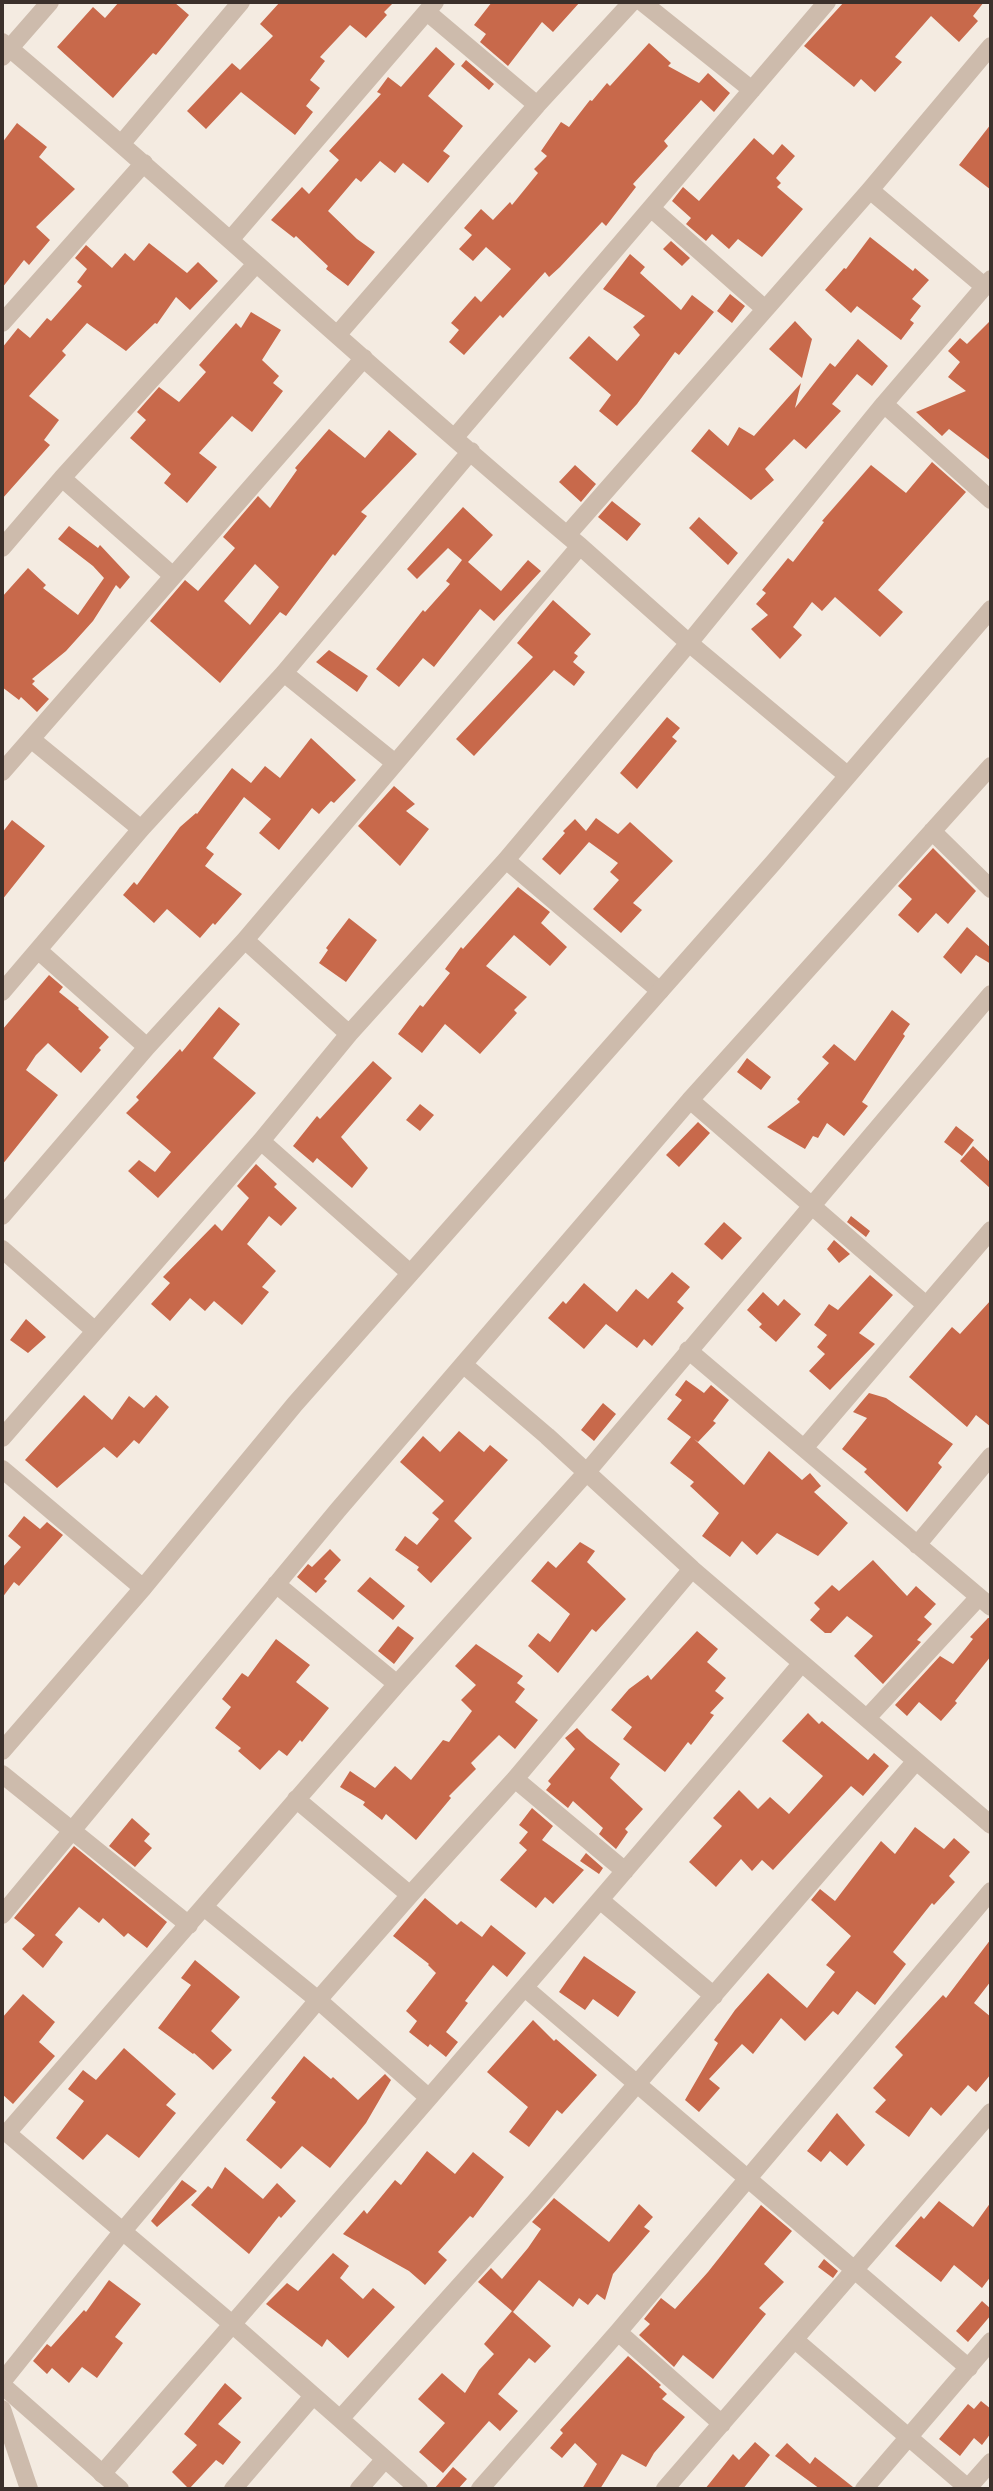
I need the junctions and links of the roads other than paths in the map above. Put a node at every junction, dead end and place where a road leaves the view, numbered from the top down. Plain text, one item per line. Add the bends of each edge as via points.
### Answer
1 (50, 2) edge
2 (241, 2) edge
3 (632, 2) edge
4 (642, 2) edge
5 (827, 2) edge
6 (431, 7) edge
7 (991, 46) edge
8 (4, 49) edge
9 (752, 90) junction
10 (537, 105) junction
11 (122, 143) junction
12 (144, 163) junction
13 (870, 190) junction
14 (652, 209) junction
15 (230, 240) junction
16 (256, 264) junction
17 (988, 283) edge
18 (765, 309) junction
19 (2, 323) edge
20 (338, 334) junction
21 (364, 358) junction
22 (884, 404) junction
23 (455, 437) junction
24 (471, 450) junction
25 (62, 478) junction
26 (991, 500) edge
27 (573, 541) junction
28 (2, 548) edge
29 (172, 575) junction
30 (991, 610) edge
31 (689, 643) junction
32 (284, 673) junction
33 (31, 739) junction
34 (395, 763) junction
35 (991, 766) edge
36 (2, 772) edge
37 (848, 775) junction
38 (141, 829) junction
39 (932, 831) junction
40 (506, 860) junction
41 (991, 889) edge
42 (245, 940) junction
43 (39, 951) junction
44 (660, 991) junction
45 (2, 992) edge
46 (991, 994) edge
47 (349, 1034) junction
48 (148, 1047) junction
49 (690, 1100) junction
50 (261, 1141) junction
51 (813, 1205) junction
52 (2, 1216) edge
53 (991, 1230) edge
54 (2, 1249) edge
55 (410, 1273) junction
56 (926, 1305) junction
57 (94, 1330) junction
58 (688, 1350) junction
59 (464, 1365) junction
60 (2, 1438) edge
61 (805, 1447) junction
62 (991, 1456) edge
63 (2, 1469) edge
64 (586, 1473) junction
65 (917, 1545) junction
66 (692, 1569) junction
67 (276, 1584) junction
68 (143, 1588) junction
69 (985, 1602) edge
70 (802, 1664) junction
71 (397, 1684) junction
72 (867, 1718) junction
73 (2, 1751) edge
74 (916, 1761) junction
75 (2, 1774) edge
76 (515, 1779) junction
77 (296, 1799) junction
78 (991, 1825) edge
79 (72, 1833) junction
80 (625, 1871) junction
81 (991, 1891) edge
82 (410, 1895) junction
83 (600, 1900) junction
84 (204, 1907) junction
85 (2, 1915) edge
86 (189, 1925) junction
87 (525, 1988) junction
88 (714, 1996) junction
89 (318, 2000) junction
90 (637, 2084) junction
91 (428, 2097) junction
92 (991, 2112) edge
93 (3, 2135) edge
94 (748, 2178) junction
95 (122, 2232) junction
96 (855, 2269) junction
97 (232, 2324) junction
98 (618, 2332) junction
99 (795, 2340) junction
100 (991, 2342) edge
101 (969, 2368) junction
102 (2, 2384) edge
103 (313, 2396) junction
104 (2, 2409) edge
105 (340, 2419) junction
106 (722, 2424) junction
107 (910, 2437) junction
108 (385, 2459) junction
109 (991, 2462) edge
110 (102, 2474) junction
111 (29, 2489) edge
112 (120, 2489) edge
113 (233, 2489) edge
114 (359, 2489) edge
115 (419, 2489) edge
116 (480, 2489) edge
117 (665, 2489) edge
118 (864, 2489) edge
119 (967, 2489) edge

1 - 8 street
2 - 11 street
3 - 10 street
4 - 9 street
5 - 9 street
6 - 10 street
6 - 15 street
7 - 13 street
8 - 11 street
9 - 14 street
10 - 20 street
11 - 12 street
12 - 15 street
12 - 19 street
13 - 17 street
13 - 18 street
14 - 18 street
14 - 23 street
15 - 16 street
16 - 20 street
16 - 25 street
17 - 22 street
18 - 27 street
20 - 21 street
21 - 23 street
21 - 29 street
22 - 26 street
22 - 31 street
23 - 24 street
24 - 27 street
24 - 32 street
25 - 28 street
25 - 29 street
27 - 31 street
27 - 34 street
29 - 33 street
30 - 37 street
31 - 37 street
31 - 40 street
32 - 34 street
32 - 38 street
33 - 36 street
33 - 38 street
34 - 42 street
35 - 39 street
37 - 44 street
38 - 43 street
39 - 41 street
39 - 49 street
40 - 44 street
40 - 47 street
42 - 47 street
42 - 48 street
43 - 45 street
43 - 48 street
44 - 55 street
46 - 51 street
47 - 50 street
48 - 52 street
49 - 51 street
49 - 59 street
50 - 55 street
50 - 57 street
51 - 56 street
51 - 58 street
53 - 56 street
54 - 57 street
55 - 68 street
56 - 61 street
57 - 60 street
58 - 61 street
58 - 64 street
59 - 64 street
59 - 67 street
61 - 65 street
62 - 65 street
63 - 68 street
64 - 66 street
64 - 71 street
65 - 69 street
66 - 70 street
66 - 76 street
67 - 71 street
67 - 79 street
68 - 73 street
69 - 72 street
70 - 72 street
70 - 80 street
71 - 77 street
72 - 74 street
74 - 78 street
74 - 88 street
75 - 79 street
76 - 80 street
76 - 82 street
77 - 82 street
77 - 84 street
79 - 85 street
79 - 86 street
80 - 83 street
81 - 94 street
82 - 89 street
83 - 87 street
83 - 88 street
84 - 86 street
84 - 89 street
86 - 93 street
87 - 90 street
87 - 91 street
88 - 90 street
89 - 91 street
89 - 95 street
90 - 94 street
90 - 105 street
91 - 97 street
92 - 96 street
93 - 95 street
94 - 96 street
94 - 98 street
95 - 97 street
95 - 102 street
96 - 99 street
96 - 101 street
97 - 103 street
97 - 110 street
98 - 106 street
98 - 116 street
99 - 106 street
99 - 107 street
100 - 101 street
101 - 107 street
102 - 110 street
103 - 105 street
103 - 113 street
104 - 111 street
105 - 108 street
106 - 117 street
107 - 118 street
107 - 119 street
108 - 114 street
108 - 115 street
109 - 119 street
110 - 112 street

